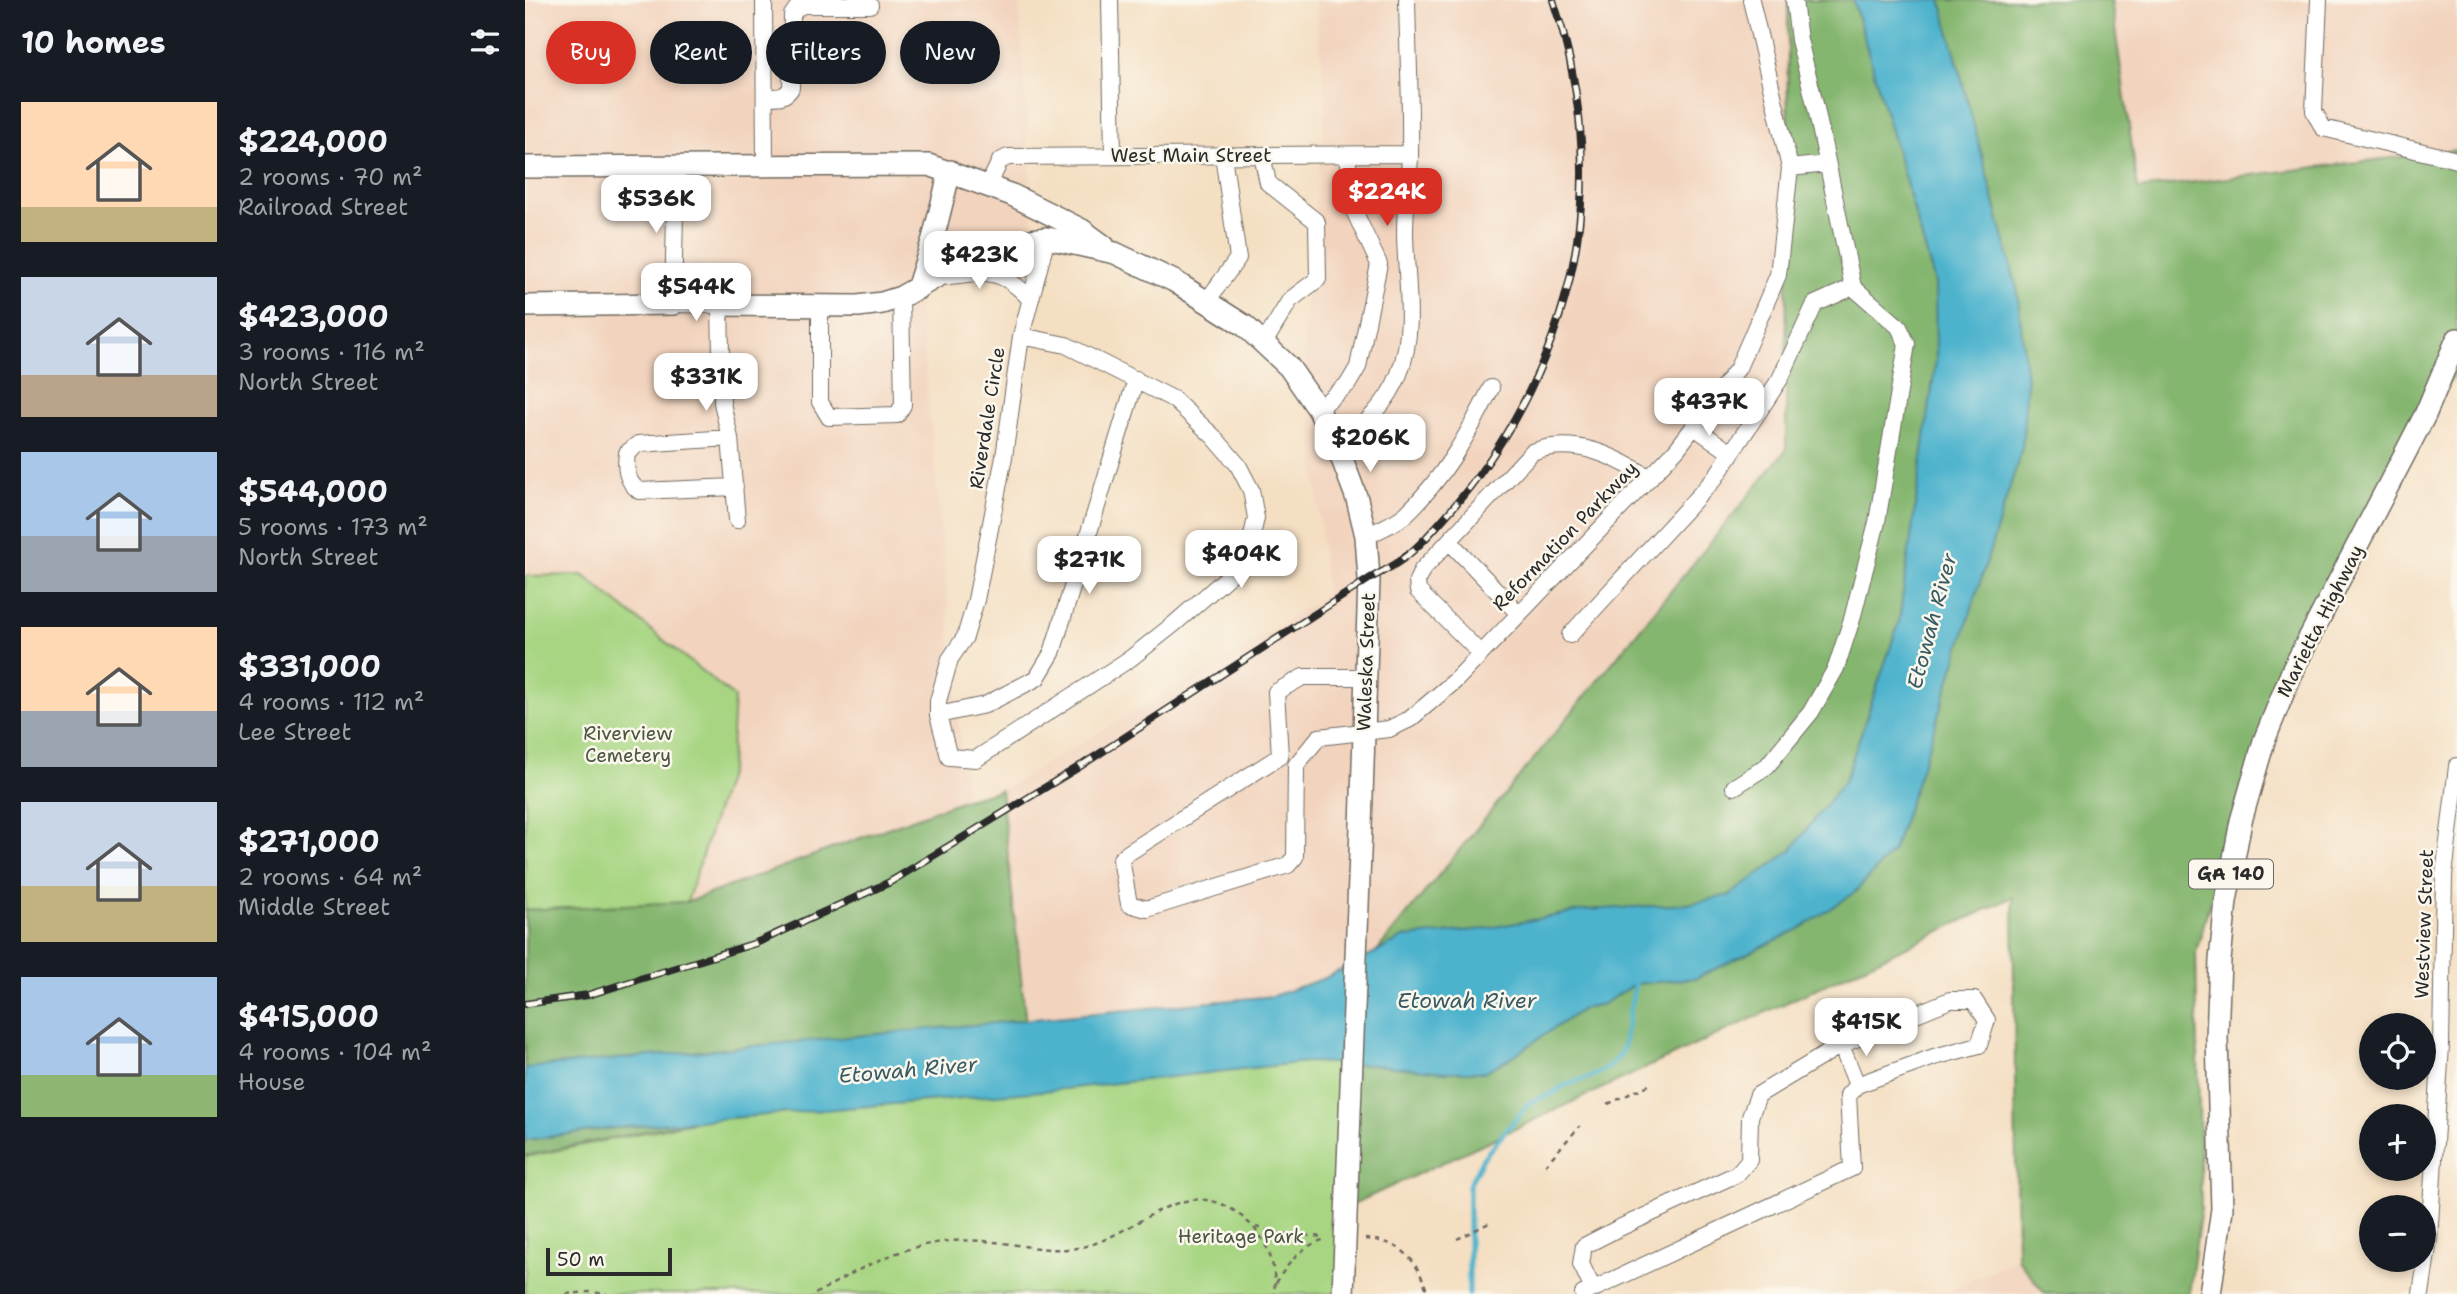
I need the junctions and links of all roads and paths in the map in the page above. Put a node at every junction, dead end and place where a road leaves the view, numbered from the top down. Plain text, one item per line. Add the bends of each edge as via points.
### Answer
1 (764, 0) edge
2 (1110, 0) edge
3 (1407, 0) edge
4 (1751, 0) edge
5 (1794, 0) edge
6 (2319, 0) edge
7 (870, 5) dead end
8 (767, 97) junction
9 (1223, 155) junction
10 (1262, 155) junction
11 (1348, 155) junction
12 (1410, 155) junction
13 (1114, 156) junction
14 (2457, 160) edge
15 (1828, 164) junction
16 (765, 166) junction
17 (525, 167) edge
18 (676, 167) junction
19 (1790, 168) junction
20 (950, 172) junction
21 (988, 186) junction
22 (1047, 238) junction
23 (1115, 253) junction
24 (1853, 287) junction
25 (917, 288) junction
26 (1030, 299) junction
27 (1207, 301) junction
28 (673, 304) junction
29 (720, 305) junction
30 (525, 306) edge
31 (820, 306) junction
32 (1021, 337) junction
33 (2457, 339) edge
34 (1264, 343) junction
35 (2452, 369) edge
36 (1136, 379) junction
37 (1491, 388) dead end
38 (1318, 408) junction
39 (1694, 427) junction
40 (730, 438) junction
41 (1338, 447) junction
42 (1731, 453) junction
43 (1650, 478) junction
44 (735, 487) junction
45 (737, 520) dead end
46 (1366, 536) junction
47 (1449, 541) junction
48 (1520, 614) junction
49 (1570, 635) dead end
50 (1481, 654) junction
51 (1366, 677) junction
52 (938, 715) junction
53 (1364, 733) junction
54 (1280, 756) junction
55 (1296, 765) junction
56 (2457, 766) edge
57 (1734, 787) dead end
58 (1841, 1045) junction
59 (1651, 1084) dead end
60 (1857, 1085) junction
61 (1608, 1104) dead end
62 (1580, 1126) dead end
63 (1545, 1165) dead end
64 (1492, 1222) dead end
65 (1253, 1227) junction
66 (1328, 1237) dead end
67 (1457, 1239) dead end
68 (1588, 1292) edge
69 (566, 1294) edge
70 (607, 1294) edge
71 (815, 1294) edge
72 (1275, 1294) edge
73 (1343, 1294) edge
74 (2210, 1294) edge
75 (2421, 1294) edge

1 - 8 street
2 - 13 street
3 - 12 street
4 - 19 street, Reformation Parkway
5 - 15 street
6 - 14 street via 2314,111 2323,128
7 - 8 street via 797,8 792,15 792,88 782,97
8 - 16 street
9 - 10 street, West Main Street
9 - 13 street, West Main Street
9 - 27 street via 1238,258
10 - 11 street, West Main Street
10 - 34 street via 1268,183 1317,222 1318,279 1290,300
11 - 12 street, West Main Street
11 - 38 street via 1348,198 1379,264 1358,368 1348,384
12 - 41 street via 1405,353 1383,404
13 - 21 street, West Main Street via 1008,157 1000,161
15 - 19 street
15 - 24 street
16 - 18 main road
16 - 20 main road via 929,165
17 - 18 main road
18 - 28 street
19 - 39 street, Reformation Parkway via 1778,275 1738,368
20 - 21 main road
20 - 25 main road
21 - 23 main road via 1082,230
22 - 23 main road, Waleska Street
22 - 25 main road, Waleska Street via 1007,243
22 - 26 street
23 - 27 main road, Waleska Street
24 - 42 street via 1815,304 1780,379
24 - 57 street via 1899,327 1907,344 1877,522 1836,668 1811,712 1767,766
25 - 26 street via 979,273 997,274 1016,283
25 - 31 main road, Waleska Street via 858,306
25 - 31 street via 903,405 897,415 829,416 820,401
26 - 32 street
27 - 34 main road, Waleska Street
28 - 29 street
28 - 30 main road
29 - 31 main road, Waleska Street
29 - 40 street via 722,403
32 - 36 street, Riverdale Circle via 1066,345
32 - 52 street, Riverdale Circle via 976,600 965,637 950,659
33 - 35 main road, Marietta Highway / GA 140
34 - 38 main road, Waleska Street via 1289,367
35 - 74 main road, Marietta Highway / GA 140 via 2293,668 2241,821 2220,960 2217,1038 2222,1209
36 - 52 street via 1052,653 1042,670 1037,678 985,705
36 - 52 street, Riverdale Circle via 1173,399 1238,465 1257,517 1251,540 1230,575 1174,625 976,759 949,757
37 - 46 street via 1470,432 1440,474 1404,515
38 - 41 main road, Waleska Street
39 - 42 street
39 - 43 street, Reformation Parkway
40 - 44 street
40 - 44 street via 638,444 627,453 626,473 639,491
41 - 46 main road, Waleska Street
42 - 49 street via 1715,478
43 - 47 street via 1615,457 1574,446 1549,446 1532,452
43 - 48 street, Reformation Parkway
44 - 45 street
46 - 51 main road, Waleska Street
47 - 48 street
47 - 50 street via 1422,570 1418,592
48 - 50 street, Reformation Parkway
50 - 53 street, Reformation Parkway via 1410,719
51 - 53 main road, Waleska Street
51 - 54 street via 1303,677 1276,692
53 - 55 street, Reformation Parkway via 1319,737
53 - 73 main road, Waleska Street, bridge
54 - 55 street
54 - 55 street via 1121,859 1129,904 1146,909 1288,865 1295,857
56 - 75 street, Westview Street via 2444,875 2441,1045 2430,1240
58 - 60 street
58 - 60 street via 1950,1000 1974,999 1987,1020 1979,1045
58 - 68 street via 1758,1095 1750,1117 1749,1160 1737,1174 1584,1246 1581,1264
59 - 61 path
60 - 68 street via 1848,1095 1852,1168
62 - 63 path
64 - 67 path
65 - 66 path
65 - 71 path via 1227,1205 1211,1200 1177,1203 1158,1209 1118,1234 1071,1249 983,1241 922,1244 864,1265
65 - 72 path via 1272,1259
69 - 70 path

